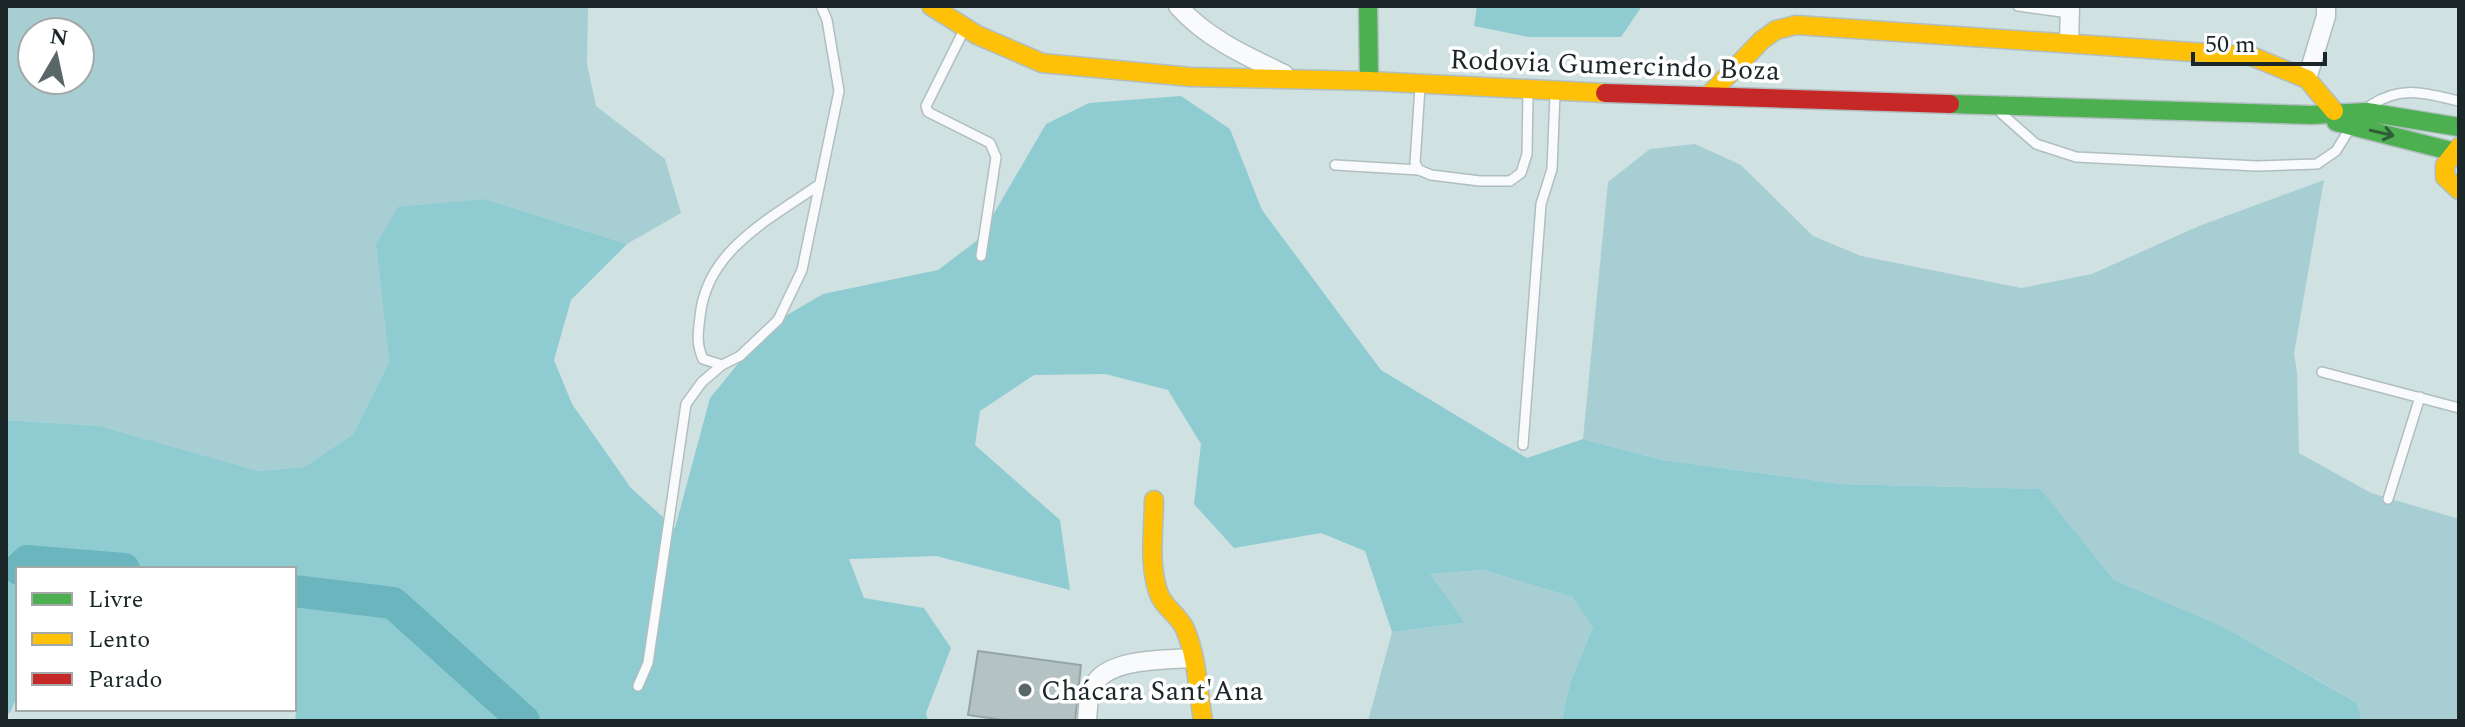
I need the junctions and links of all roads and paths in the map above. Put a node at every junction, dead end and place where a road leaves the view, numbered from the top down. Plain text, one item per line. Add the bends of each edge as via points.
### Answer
1 (821, 6) edge
2 (931, 6) edge
3 (1178, 6) edge
4 (1368, 6) edge
5 (2018, 6) edge
6 (2326, 6) edge
7 (2070, 10) edge
8 (965, 27) junction
9 (2069, 43) junction
10 (1293, 79) junction
11 (2307, 79) junction
12 (1369, 81) junction
13 (1420, 84) junction
14 (1555, 90) junction
15 (1528, 91) junction
16 (1708, 96) junction
17 (2459, 101) edge
18 (1993, 106) junction
19 (2334, 111) junction
20 (2311, 115) junction
21 (2357, 119) junction
22 (2459, 127) edge
23 (2457, 150) edge
24 (1335, 165) dead end
25 (1419, 170) junction
26 (820, 184) junction
27 (2459, 190) edge
28 (981, 256) dead end
29 (722, 365) junction
30 (2322, 372) dead end
31 (2420, 397) junction
32 (2459, 408) edge
33 (1523, 445) dead end
34 (2388, 499) dead end
35 (1154, 500) dead end
36 (1193, 658) junction
37 (638, 686) dead end
38 (1087, 721) edge
39 (1203, 721) edge

1 - 26 lane via 839,91
2 - 8 main road, Rodovia Gumercindo Boza
3 - 10 street via 1234,50
4 - 12 main road
5 - 7 lane
6 - 11 street
7 - 9 street
8 - 10 main road, Rodovia Gumercindo Boza via 1042,63 1191,77
8 - 28 lane via 926,106 928,112 994,149
9 - 11 main road via 2251,56
9 - 16 main road via 1796,25 1762,40
10 - 12 main road, Rodovia Gumercindo Boza
11 - 19 main road
12 - 13 main road, Rodovia Gumercindo Boza
13 - 15 main road, Rodovia Gumercindo Boza
13 - 25 lane via 1415,163
14 - 15 main road, Rodovia Gumercindo Boza
14 - 16 main road, Rodovia Gumercindo Boza
14 - 33 lane via 1552,169 1541,204
15 - 25 lane via 1527,154 1521,173 1510,181
16 - 18 main road, Rodovia Gumercindo Boza
17 - 21 lane via 2402,91 2383,97
18 - 20 main road, Rodovia Gumercindo Boza
18 - 21 lane via 2036,144 2076,157 2257,166 2317,164 2336,151
19 - 20 main road, Rodovia Gumercindo Boza
19 - 21 main road, Rodovia Gumercindo Boza
20 - 21 main road, Rodovia Gumercindo Boza
21 - 22 main road, Rodovia Gumercindo Boza via 2379,111
21 -> 23 main road, Rodovia Gumercindo Boza
23 - 27 main road via 2445,165 2445,177
24 - 25 lane
26 - 29 lane via 802,270 778,320 740,356
26 - 29 lane via 733,246 706,284 697,347 703,359
29 - 37 lane via 686,404 648,663
30 - 31 lane
31 - 32 lane
31 - 34 lane
35 - 36 main road via 1159,593 1184,625
36 - 38 street via 1123,664 1096,680
36 - 39 main road

